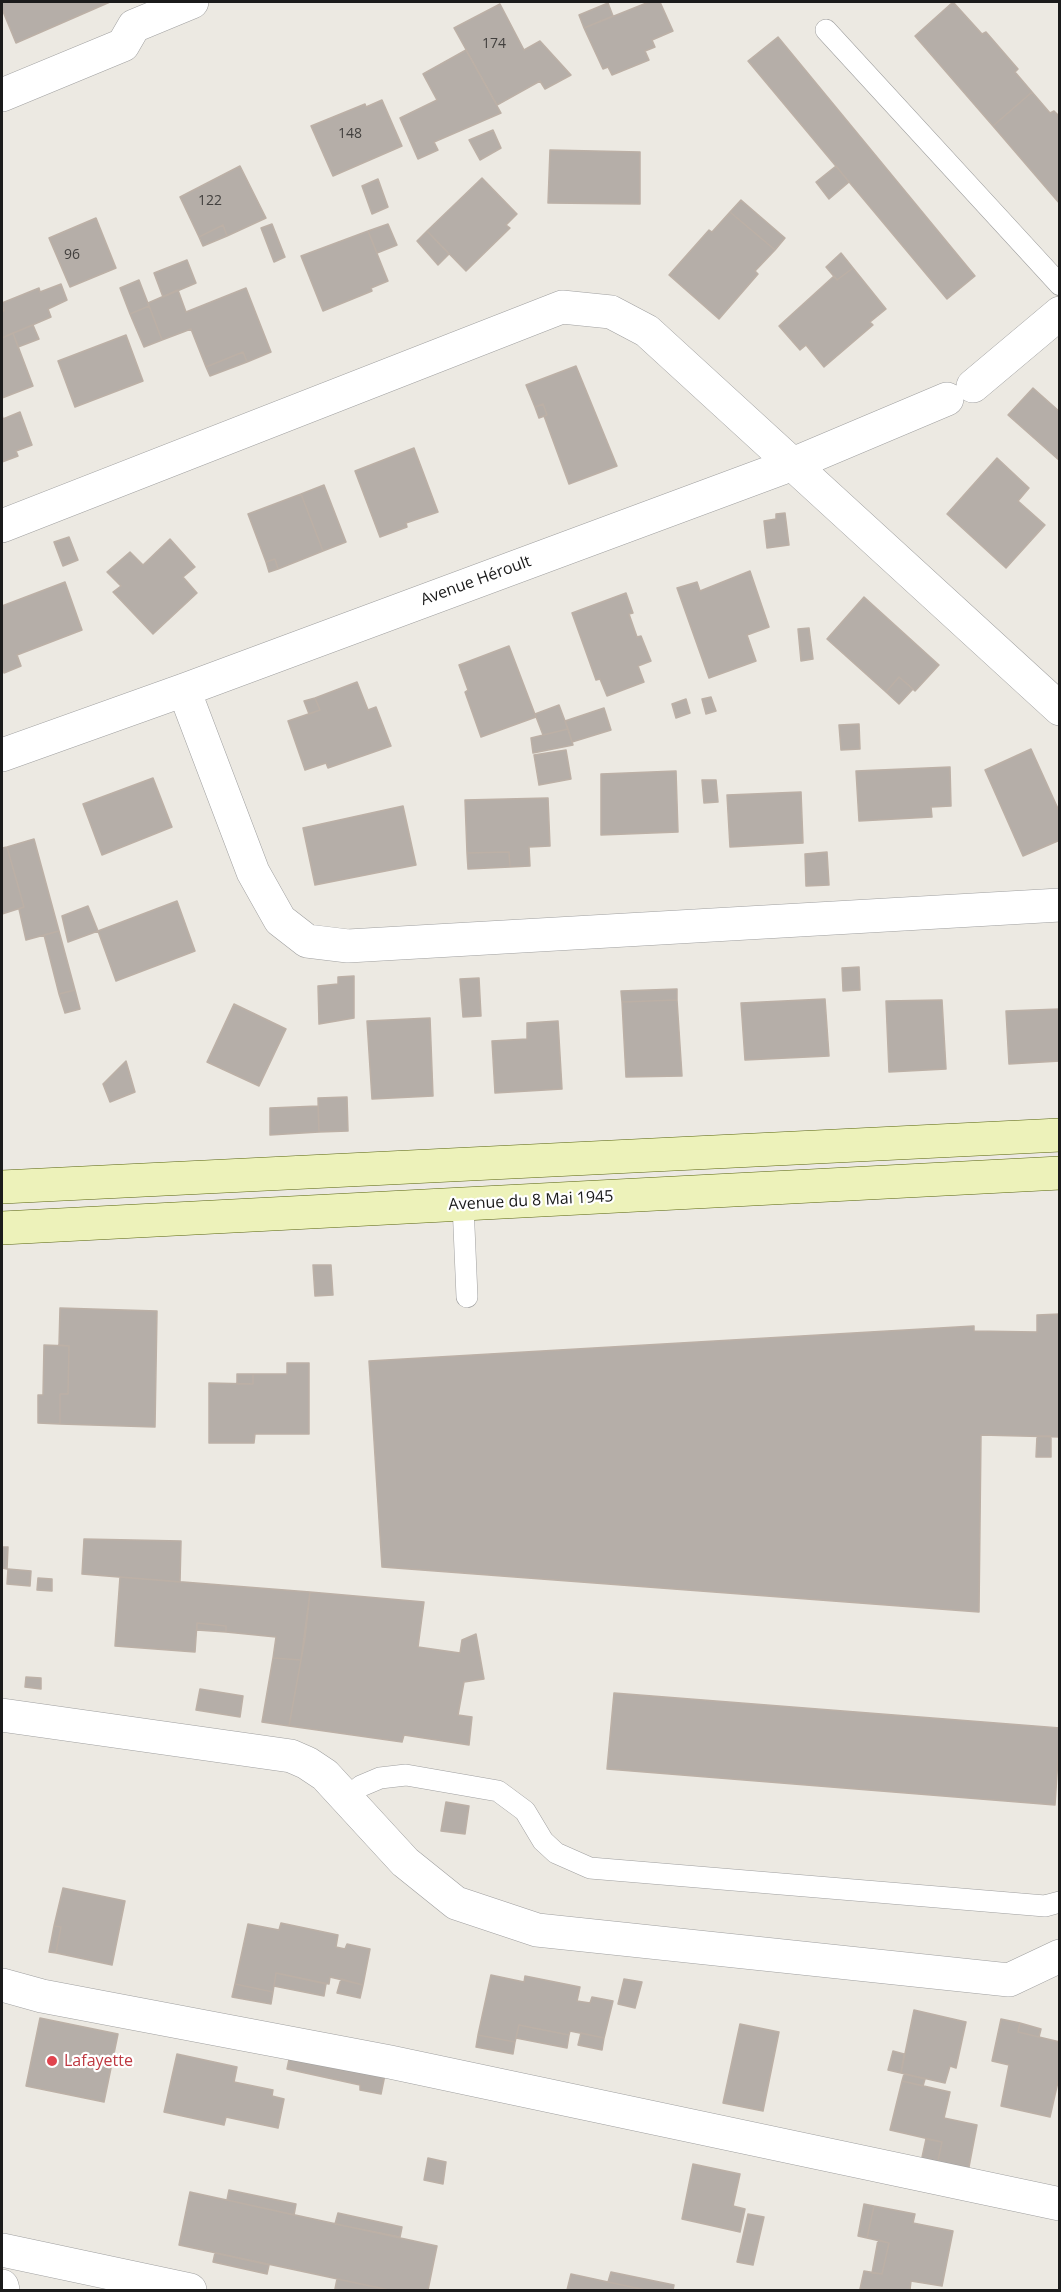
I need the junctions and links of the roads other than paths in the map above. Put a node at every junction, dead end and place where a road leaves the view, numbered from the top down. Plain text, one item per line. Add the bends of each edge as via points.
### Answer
1 (192, 2) edge
2 (826, 30) dead end
3 (2, 95) edge
4 (1059, 285) edge
5 (1059, 313) edge
6 (793, 464) junction
7 (2, 526) edge
8 (184, 690) junction
9 (1059, 709) edge
10 (2, 755) edge
11 (1059, 905) edge
12 (1059, 1136) edge
13 (824, 1147) junction
14 (312, 1172) junction
15 (1059, 1173) edge
16 (829, 1185) junction
17 (2, 1187) edge
18 (462, 1204) junction
19 (316, 1212) junction
20 (2, 1228) edge
21 (467, 1297) dead end
22 (2, 1715) edge
23 (345, 1799) junction
24 (1059, 1902) edge
25 (1059, 1956) edge
26 (2, 1985) edge
27 (1059, 2204) edge
28 (2, 2250) edge
29 (2, 2286) edge
30 (3, 2290) edge
31 (190, 2290) edge

1 - 3 street via 134,26 123,45
2 - 4 lane
5 - 6 street, Avenue Héroult via 960,393
6 - 7 street via 646,331 611,312 562,307
6 - 8 street, Avenue Héroult
6 - 9 street
8 - 10 street, Avenue Héroult
8 - 11 street via 253,872 280,920 307,940 348,946
12 - 13 main road
13 - 14 main road
13 - 16 main road
14 - 17 main road
14 - 19 main road
15 - 16 main road, Avenue du 8 Mai 1945
16 - 18 main road, Avenue du 8 Mai 1945
18 - 19 main road, Avenue du 8 Mai 1945
18 - 21 lane
19 - 20 main road, Avenue du 8 Mai 1945
22 - 23 street via 291,1756 325,1775
23 - 24 lane via 380,1778 406,1775 498,1791 525,1811 543,1841 556,1853 590,1868 1046,1906
23 - 25 street via 405,1862 456,1903 537,1930 1009,1980
26 - 27 street via 42,1996 390,2062
28 - 31 street
29 - 30 street

